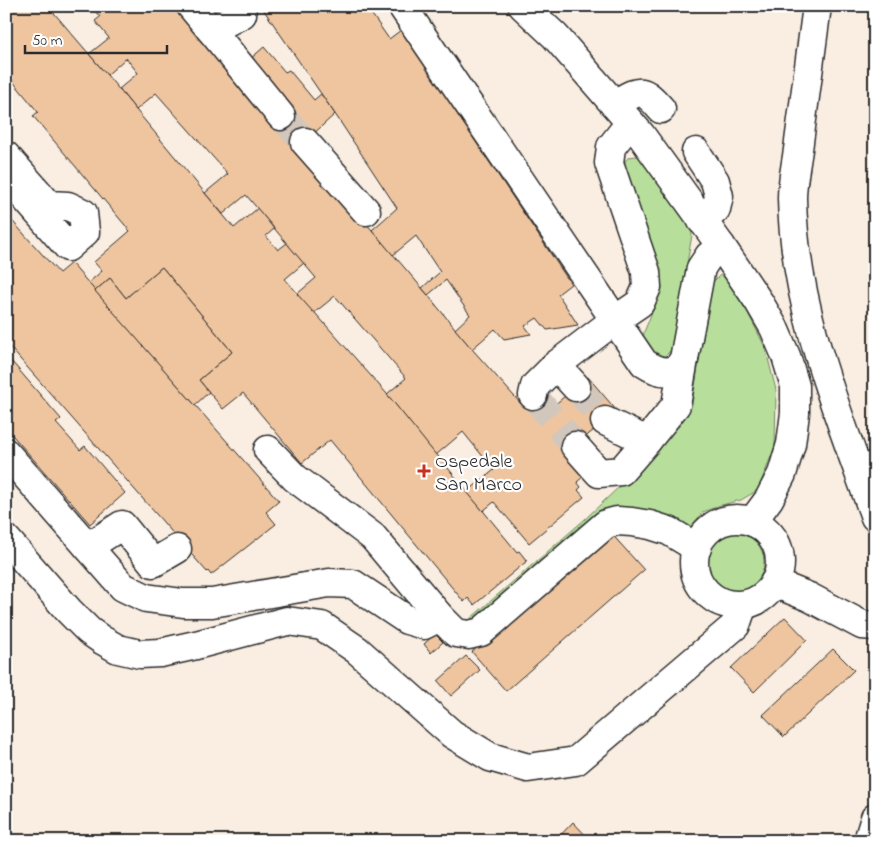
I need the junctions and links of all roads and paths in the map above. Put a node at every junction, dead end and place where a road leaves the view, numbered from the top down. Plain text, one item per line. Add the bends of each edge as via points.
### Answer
1 (191, 6) edge
2 (402, 6) edge
3 (523, 6) edge
4 (817, 6) edge
5 (242, 14) dead end
6 (211, 30) junction
7 (614, 104) junction
8 (661, 109) dead end
9 (281, 116) tunnel mouth
10 (632, 125) junction
11 (305, 142) tunnel mouth
12 (696, 152) dead end
13 (6, 156) edge
14 (6, 176) edge
15 (366, 211) dead end
16 (702, 220) junction
17 (721, 246) junction
18 (615, 320) junction
19 (684, 359) junction
20 (556, 365) junction
21 (576, 387) tunnel mouth
22 (533, 395) dead end
23 (605, 421) tunnel mouth
24 (647, 441) junction
25 (575, 446) tunnel mouth
26 (268, 450) dead end
27 (6, 453) edge
28 (875, 517) edge
29 (752, 522) junction
30 (6, 539) edge
31 (88, 547) junction
32 (697, 548) junction
33 (176, 549) dead end
34 (774, 582) junction
35 (742, 605) junction
36 (440, 617) junction
37 (875, 626) edge
38 (875, 818) edge
39 (868, 841) edge

1 - 6 street
2 - 18 street
3 - 7 street
4 - 28 street via 792,196 794,241 800,284 813,336
5 - 6 street
6 - 9 street
7 - 8 street via 641,92 649,95
7 - 10 street
10 - 16 street
10 - 18 street via 611,147 609,163 646,272 647,287 640,303
11 - 15 street
12 - 16 street via 715,181 719,196 716,209
13 - 14 street via 49,205 68,206 84,213 85,232 68,247
16 - 17 street
17 - 19 street via 701,268
17 - 29 street via 774,328 795,386 794,421 787,459 769,499
18 - 19 street via 644,363 654,370 666,372 676,369
18 - 20 street
19 - 24 street via 676,405
20 - 21 street
20 - 22 street via 535,386
23 - 24 street
24 - 25 street via 620,471 599,473
26 - 36 street via 295,478 373,538
27 - 31 street
29 - 32 street via 734,519 720,522 708,530
29 - 34 street via 770,535 777,548 778,575
30 - 35 street via 89,631 118,649 140,654 160,653 287,621 322,626 357,650 452,734 490,757 528,768 576,761 736,625
31 - 33 street via 122,525 153,563
31 - 36 street via 123,587 146,598 212,603 330,582 353,584 407,620 424,625
32 - 35 street via 694,569 699,583 720,602
32 - 36 street via 669,531 617,521 606,524 481,632 470,635 456,633
34 - 35 street via 761,597
34 - 37 street via 862,625
38 - 39 street

